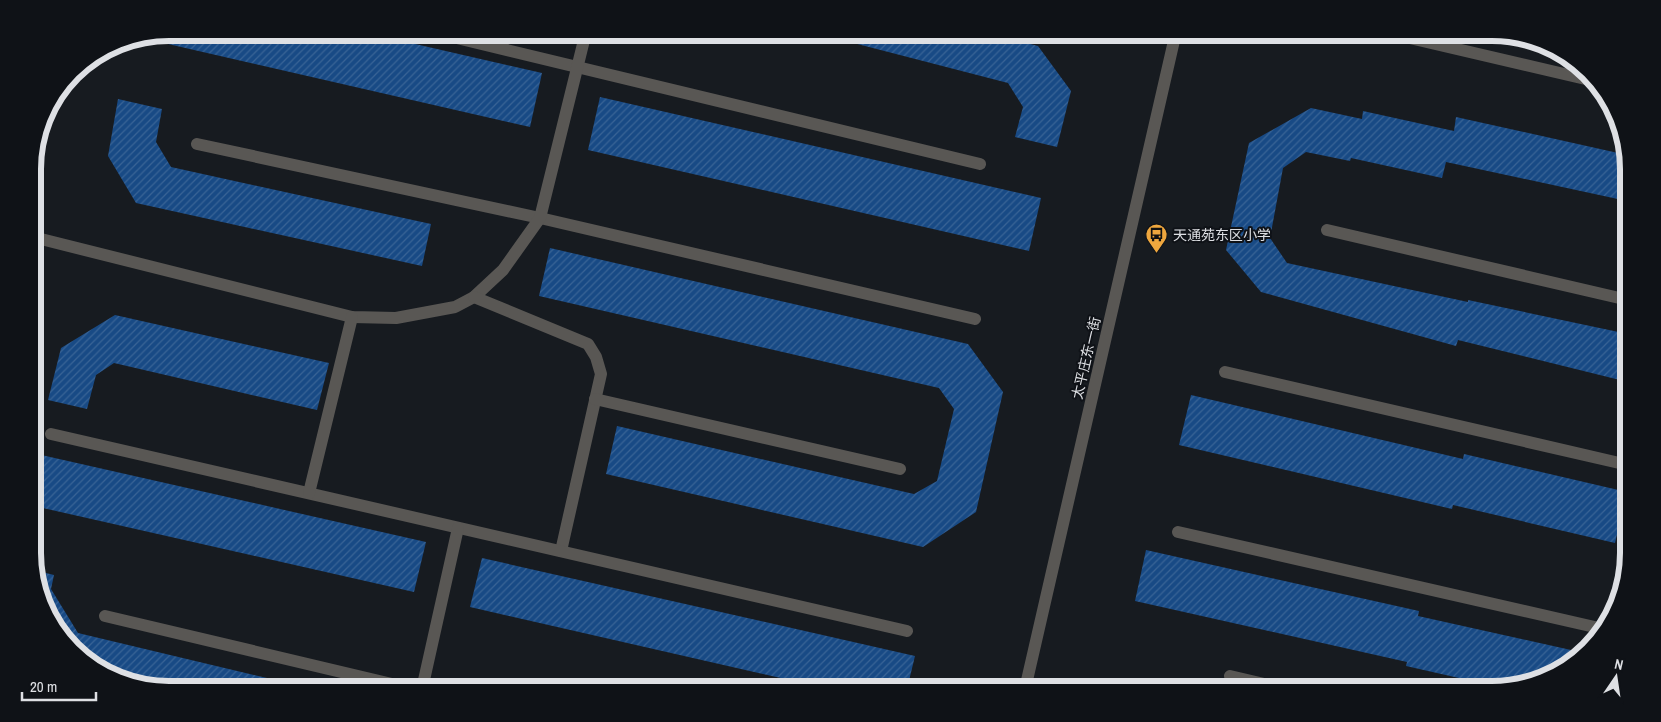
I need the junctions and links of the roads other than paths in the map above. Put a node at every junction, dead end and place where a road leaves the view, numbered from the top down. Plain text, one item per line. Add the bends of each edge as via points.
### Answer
1 (469, 41) edge
2 (584, 41) edge
3 (1174, 41) edge
4 (1423, 41) edge
5 (577, 67) junction
6 (1581, 78) edge
7 (197, 144) dead end
8 (980, 164) dead end
9 (540, 218) junction
10 (1327, 230) dead end
11 (42, 239) edge
12 (474, 297) junction
13 (1620, 298) edge
14 (352, 317) junction
15 (975, 319) dead end
16 (1226, 372) dead end
17 (595, 399) junction
18 (51, 434) dead end
19 (1620, 463) edge
20 (900, 469) dead end
21 (309, 493) junction
22 (458, 528) junction
23 (1178, 532) dead end
24 (561, 551) junction
25 (105, 616) dead end
26 (1596, 627) edge
27 (907, 631) dead end
28 (1230, 676) dead end
29 (1027, 680) edge
30 (1248, 680) edge
31 (375, 681) edge
32 (424, 681) edge

1 - 5 street
2 - 5 street
3 - 29 street, 太平庄东一街
4 - 6 street
5 - 8 street
5 - 9 street
7 - 9 street
9 - 12 street via 503,270
9 - 15 street
10 - 13 street
11 - 14 street
12 - 14 street via 455,307 396,318
12 - 17 street via 588,344 601,374
14 - 21 street
16 - 19 street
17 - 20 street
17 - 24 street
18 - 21 street
21 - 22 street
22 - 24 street
22 - 32 street
23 - 26 street
24 - 27 street
25 - 31 street
28 - 30 street

